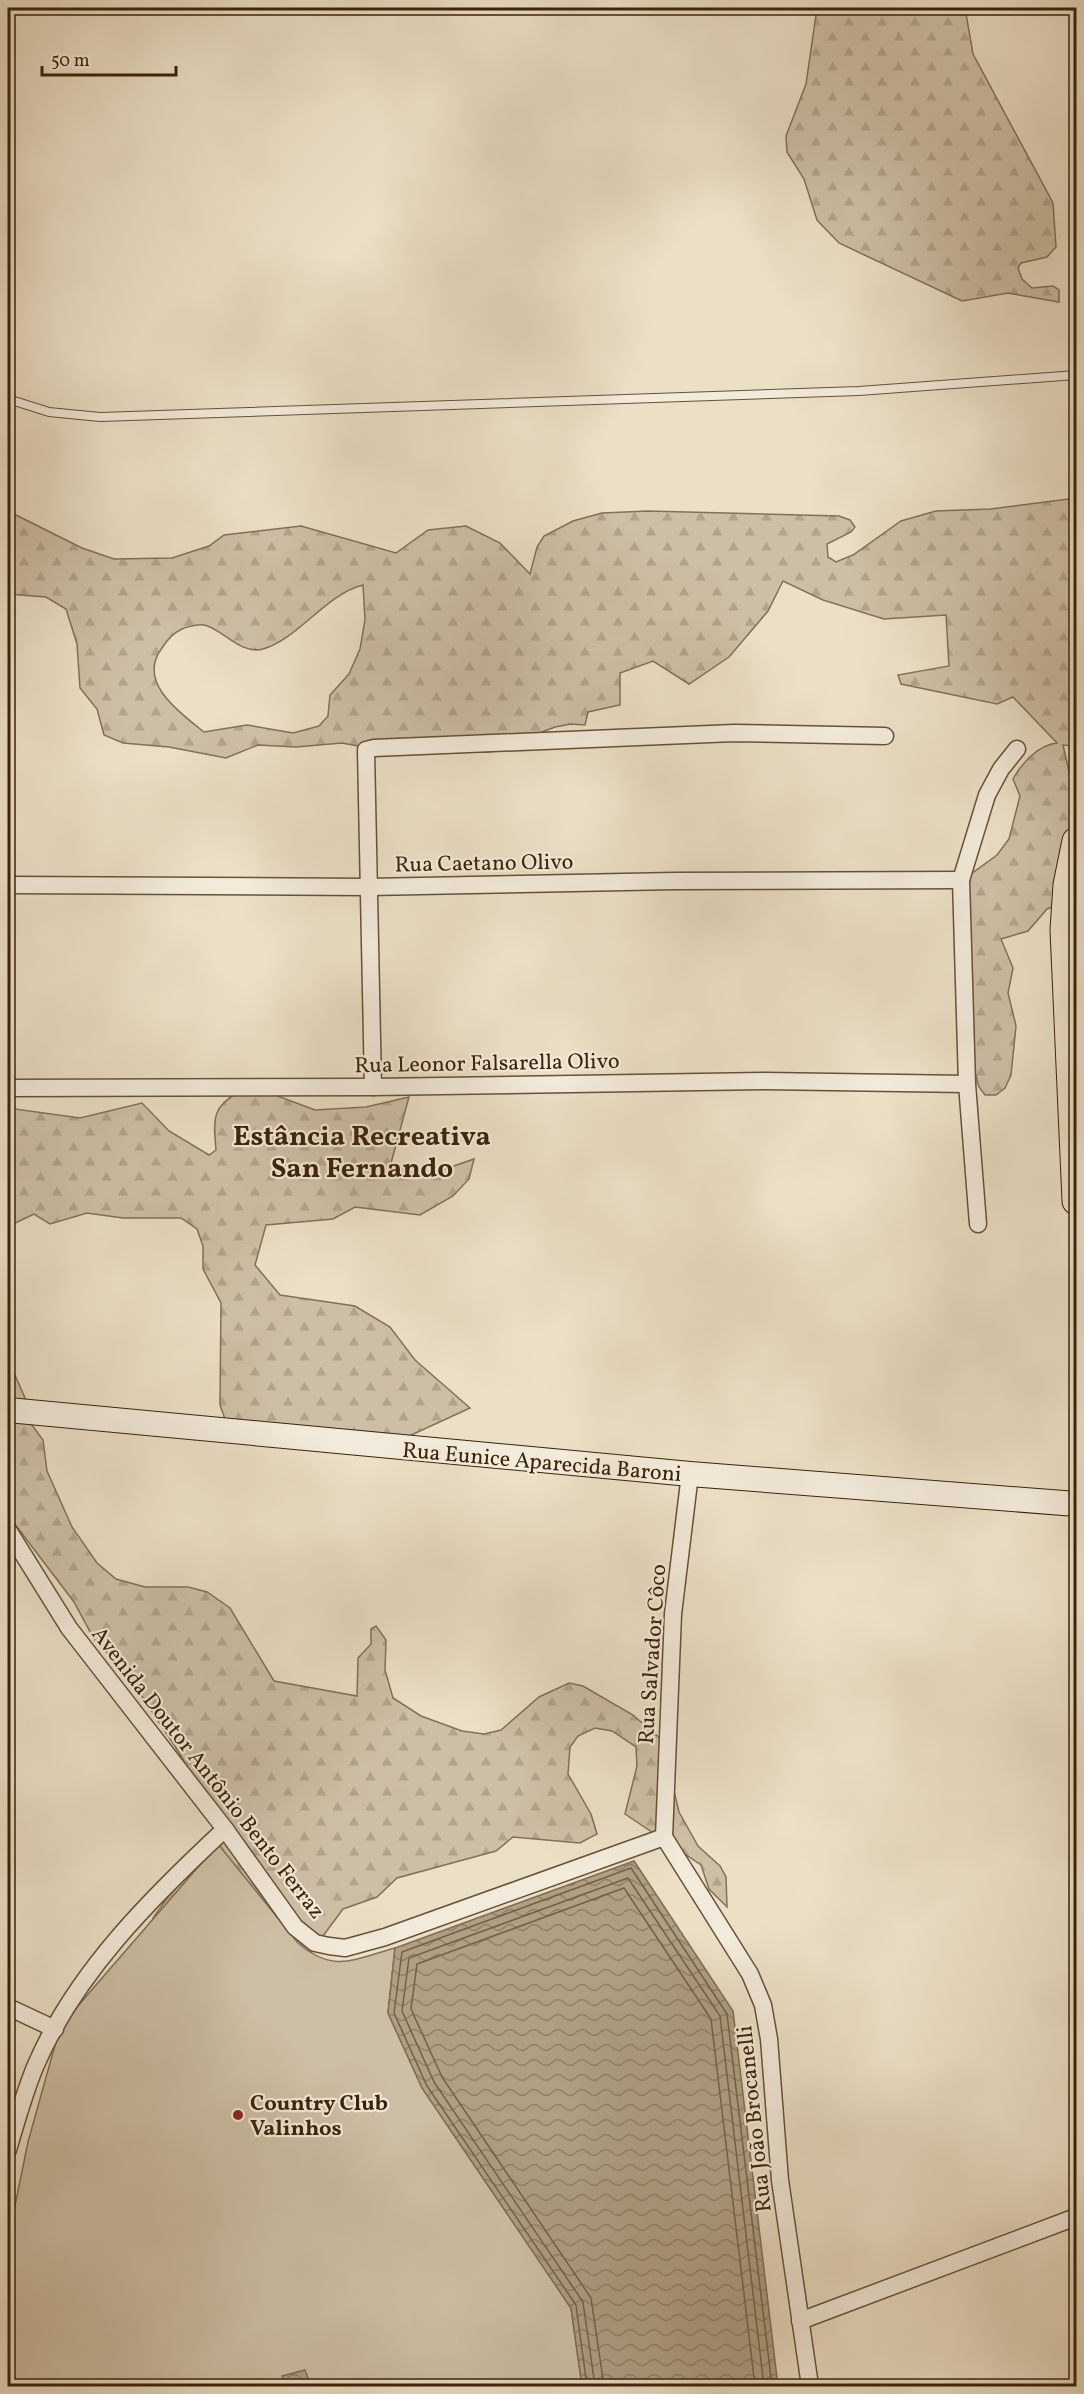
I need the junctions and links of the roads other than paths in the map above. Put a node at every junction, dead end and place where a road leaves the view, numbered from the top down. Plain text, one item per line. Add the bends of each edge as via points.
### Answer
1 (1077, 375) edge
2 (8, 399) edge
3 (885, 736) dead end
4 (1017, 749) dead end
5 (1077, 841) edge
6 (961, 880) junction
7 (8, 885) edge
8 (369, 887) junction
9 (967, 1084) junction
10 (372, 1087) junction
11 (8, 1088) edge
12 (1077, 1202) edge
13 (978, 1224) dead end
14 (8, 1410) edge
15 (690, 1474) junction
16 (1077, 1504) edge
17 (8, 1530) edge
18 (8, 1571) edge
19 (8, 1584) edge
20 (225, 1829) junction
21 (664, 1837) junction
22 (8, 2007) edge
23 (55, 2029) junction
24 (8, 2150) edge
25 (1077, 2217) edge
26 (800, 2321) junction
27 (810, 2386) edge

1 - 2 lane via 859,391 100,417 49,412
3 - 8 street via 734,733 366,750
4 - 6 street via 987,795
5 - 12 main road via 1067,885 1064,930
6 - 8 street, Rua Caetano Olivo
6 - 9 street
7 - 8 street, Rua Caetano Olivo
8 - 10 street
9 - 10 street, Rua Leonor Falsarella Olivo via 765,1081
9 - 13 street
10 - 11 street, Rua Leonor Falsarella Olivo
14 - 15 main road, Rua Eunice Aparecida Baroni
15 - 16 main road, Rua Eunice Aparecida Baroni
15 - 21 street, Rua Salvador Côco via 673,1614
17 - 20 street, Avenida Doutor Antônio Bento Ferraz via 69,1628
18 - 19 lane
20 - 21 street, Avenida Doutor Antônio Bento Ferraz via 295,1927 315,1943 345,1948
20 - 23 street via 156,1893 96,1966
21 - 26 street, Rua João Brocanelli via 750,1974 763,2005 770,2039 780,2180
22 - 23 street
23 - 24 street via 20,2107
25 - 26 street
26 - 27 street, Rua João Brocanelli

